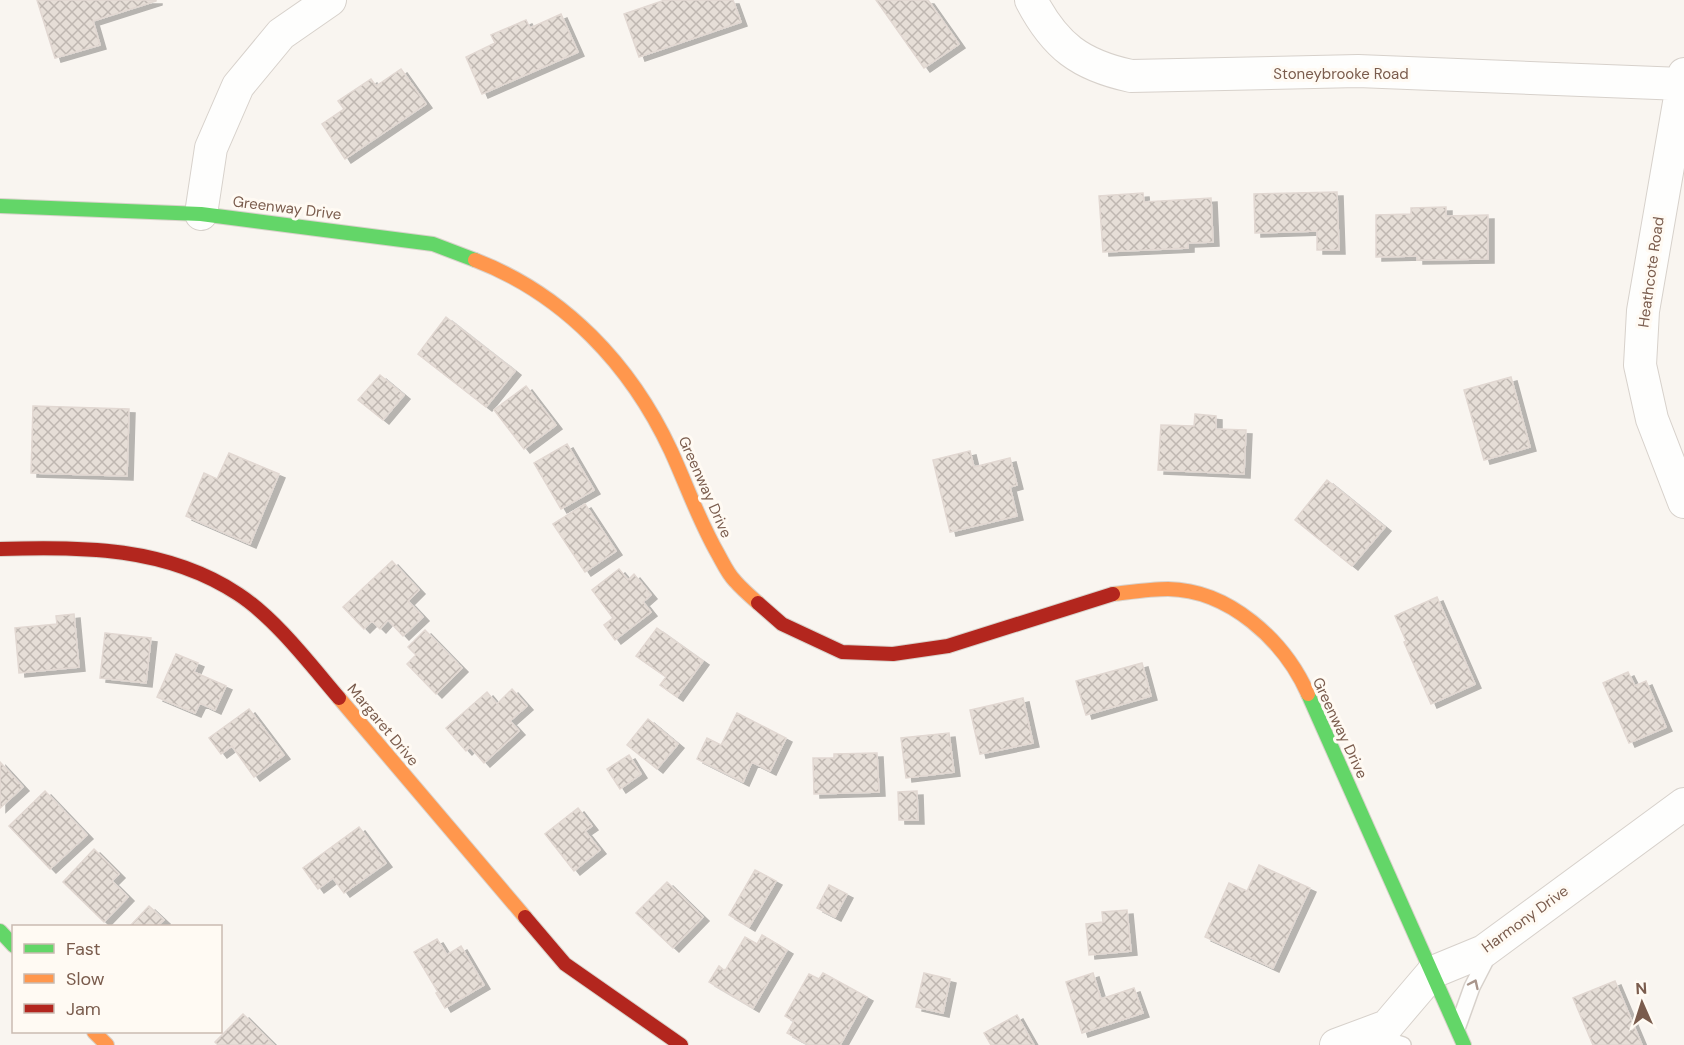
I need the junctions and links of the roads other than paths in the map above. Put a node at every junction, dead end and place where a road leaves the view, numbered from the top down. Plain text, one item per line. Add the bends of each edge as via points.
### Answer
1 (330, 0) edge
2 (1031, 0) edge
3 (1683, 79) edge
4 (0, 206) edge
5 (201, 214) junction
6 (1684, 502) edge
7 (0, 549) edge
8 (1684, 804) edge
9 (0, 932) edge
10 (1496, 942) junction
11 (12, 944) edge
12 (1433, 972) junction
13 (1457, 1029) junction
14 (95, 1033) edge
15 (1367, 1034) junction
16 (107, 1045) edge
17 (681, 1045) edge
18 (1336, 1045) edge
19 (1403, 1045) edge
20 (1464, 1045) edge

1 - 5 street via 281,34 238,86 211,148
2 - 3 street, Stoneybrooke Road via 1056,40 1079,58 1103,70 1131,76 1358,71
3 - 6 street, Heathcote Road via 1643,311 1641,365 1652,419
4 - 5 street, Greenway Drive
5 - 12 street, Greenway Drive via 433,244 504,271 568,313 622,367 650,408 700,523 733,580 782,624 842,652 893,654 948,646 1113,594 1168,590 1197,593 1228,604 1273,641 1305,688
7 - 17 street, Margaret Drive via 105,549 175,563 238,594 290,641 565,964
8 - 10 street, Harmony Drive
9 - 11 street
10 - 12 street, Harmony Drive
13 -> 10 lane via 1472,987
12 - 13 street, Greenway Drive
12 - 15 street, Harmony Drive via 1387,1026
13 - 20 street, Greenway Drive
14 - 16 street
15 - 18 street, Harmony Drive
15 - 19 lane

